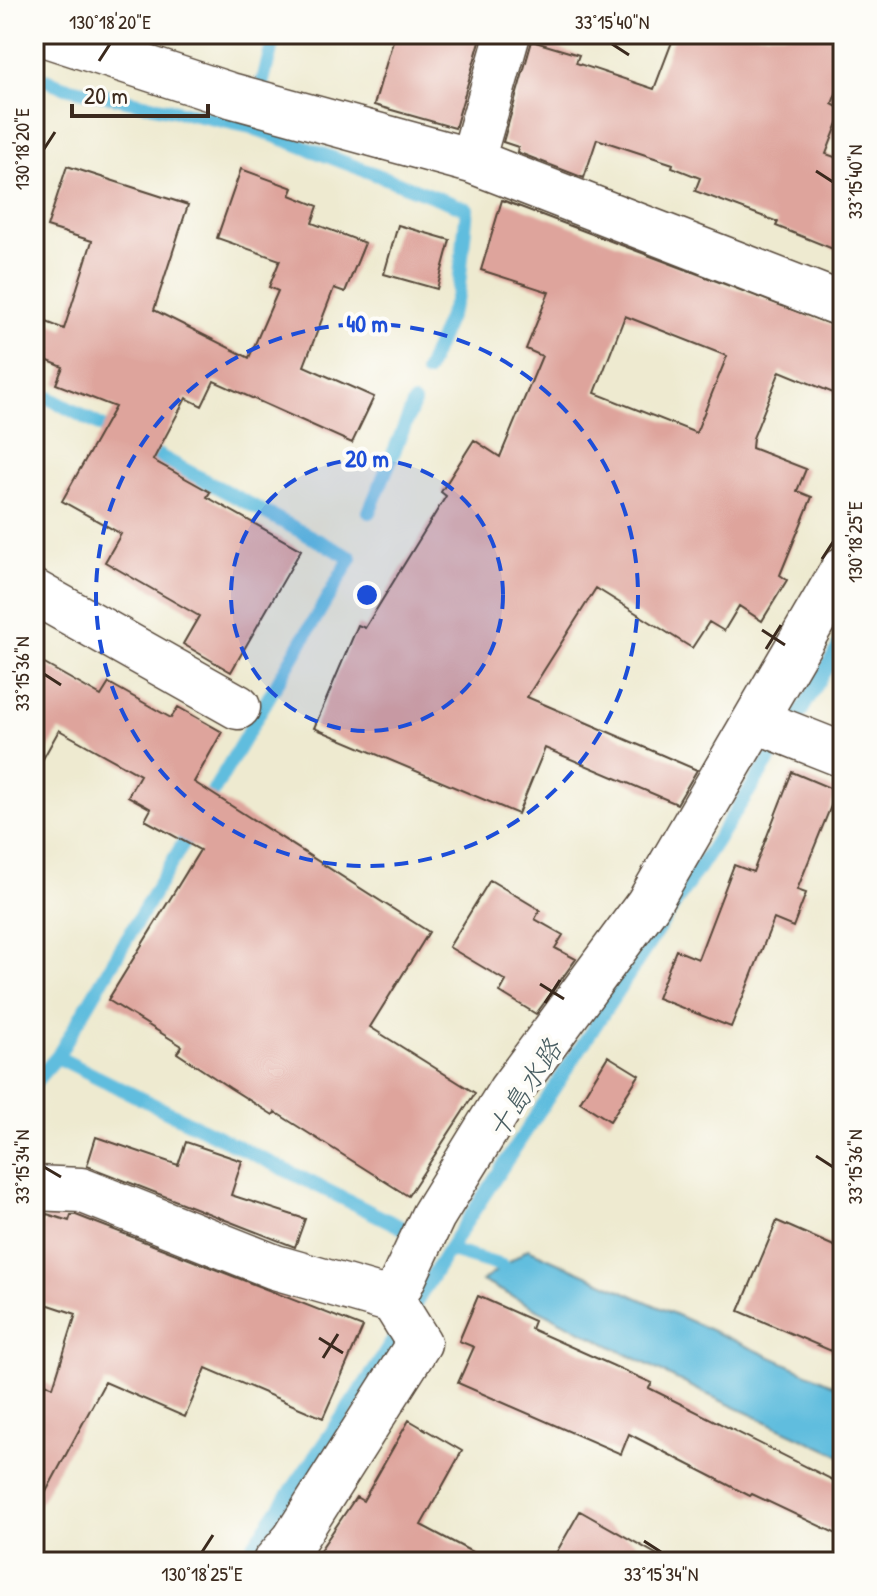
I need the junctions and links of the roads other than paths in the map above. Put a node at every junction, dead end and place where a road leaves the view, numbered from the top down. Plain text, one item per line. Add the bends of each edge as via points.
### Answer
1 (43, 34) edge
2 (508, 34) edge
3 (472, 161) junction
4 (843, 305) edge
5 (843, 569) edge
6 (34, 592) edge
7 (238, 707) dead end
8 (757, 721) junction
9 (829, 749) edge
10 (34, 1188) edge
11 (393, 1301) junction
12 (275, 1562) edge

1 - 3 street via 230,95
2 - 3 street
3 - 4 street
5 - 8 street
6 - 7 street
8 - 9 street
8 - 11 street via 648,904 510,1091 433,1216
10 - 11 street via 81,1190 275,1267
11 - 12 street via 419,1343

